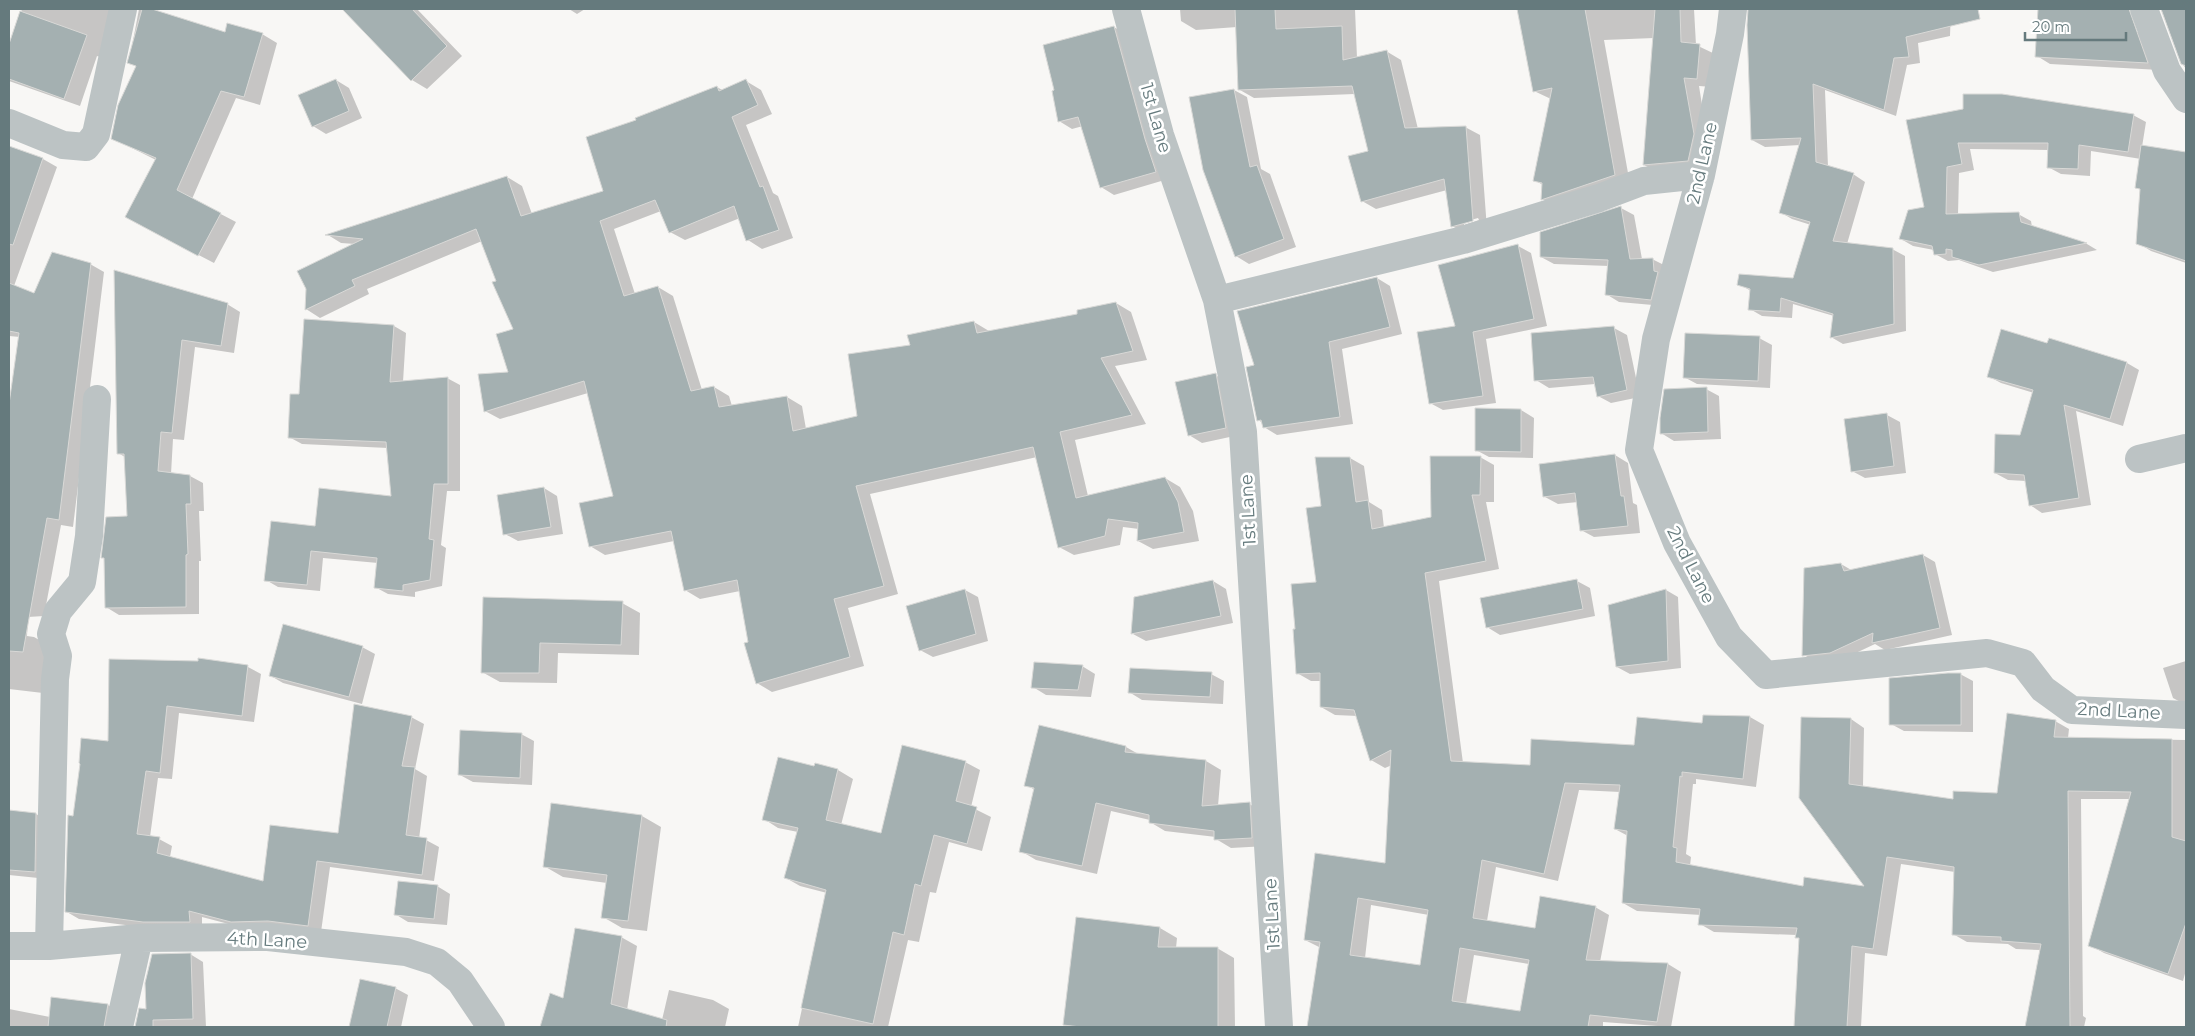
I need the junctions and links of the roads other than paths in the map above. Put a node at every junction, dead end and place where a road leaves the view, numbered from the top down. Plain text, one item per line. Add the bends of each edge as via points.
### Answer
1 (123, 9) edge
2 (1126, 9) edge
3 (1733, 9) edge
4 (2144, 9) edge
5 (2186, 99) edge
6 (9, 123) edge
7 (1701, 175) junction
8 (1217, 300) junction
9 (97, 399) dead end
10 (2186, 448) edge
11 (2139, 459) dead end
12 (2186, 714) edge
13 (139, 938) junction
14 (9, 946) edge
15 (49, 946) junction
16 (119, 1027) edge
17 (491, 1027) edge
18 (1279, 1027) edge

1 - 6 street via 96,134 86,147 63,145
2 - 8 street, 1st Lane via 1160,135
3 - 7 street, 2nd Lane
4 - 5 street via 2167,71
7 - 8 street via 1644,181 1463,240
7 - 12 street, 2nd Lane via 1656,339 1639,450 1677,543 1729,637 1766,675 1987,653 2023,663 2043,689 2072,710
8 - 18 street, 1st Lane via 1243,432
9 - 15 street via 89,536 82,582 58,611 51,634 58,656
10 - 11 street
13 - 15 street, 4th Lane
13 - 16 street
13 - 17 street, 4th Lane via 268,937 406,952 438,962 460,981
14 - 15 street, 4th Lane

